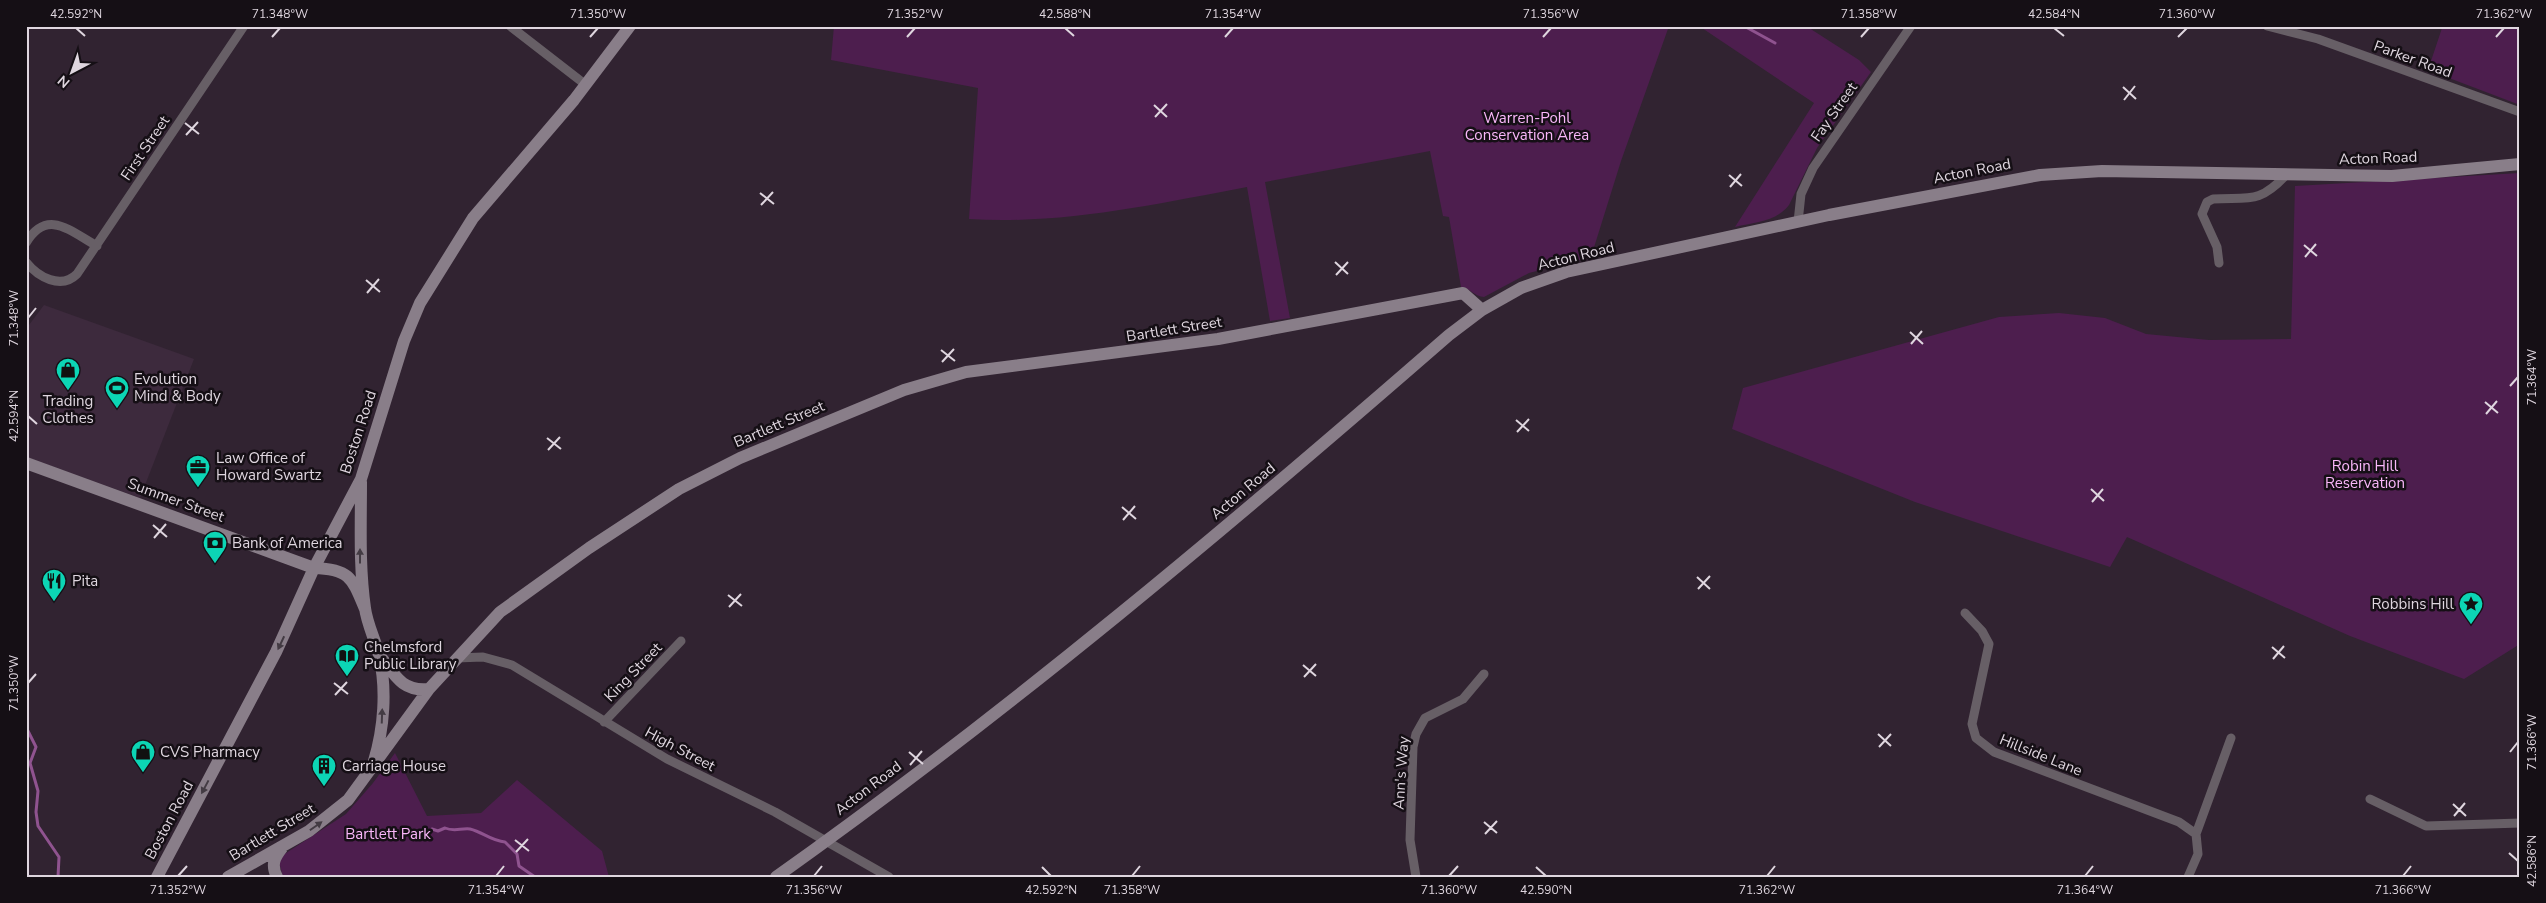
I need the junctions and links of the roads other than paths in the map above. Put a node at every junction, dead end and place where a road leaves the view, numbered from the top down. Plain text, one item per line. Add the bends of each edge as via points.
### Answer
1 (244, 26) edge
2 (510, 26) edge
3 (630, 26) edge
4 (1911, 26) edge
5 (2267, 26) edge
6 (586, 85) junction
7 (2520, 112) edge
8 (2520, 164) edge
9 (2286, 175) junction
10 (1798, 222) junction
11 (26, 244) edge
12 (97, 246) junction
13 (26, 262) edge
14 (2219, 263) dead end
15 (1482, 310) junction
16 (26, 463) edge
17 (360, 479) junction
18 (314, 568) junction
19 (341, 571) junction
20 (302, 599) junction
21 (365, 610) junction
22 (1965, 613) dead end
23 (681, 641) dead end
24 (378, 653) junction
25 (456, 658) junction
26 (1484, 674) dead end
27 (429, 688) junction
28 (604, 722) junction
29 (2231, 738) dead end
30 (373, 763) junction
31 (2370, 799) dead end
32 (2520, 823) edge
33 (2196, 834) junction
34 (824, 841) junction
35 (286, 843) junction
36 (158, 876) edge
37 (228, 877) edge
38 (277, 877) edge
39 (776, 877) edge
40 (889, 877) edge
41 (1416, 877) edge
42 (2188, 877) edge

1 - 12 street, First Street
2 - 6 street
3 - 6 main road, Boston Road
4 - 10 street, Fay Street via 1813,168 1801,194
5 - 7 street, Parker Road via 2318,39
6 - 17 main road, Boston Road via 473,218 420,303 404,341
8 - 9 main road, Acton Road via 2392,176
9 - 10 main road, Acton Road via 2071,172 2012,180
9 - 14 street via 2272,190 2257,197 2207,202 2202,214 2217,247
10 - 15 main road, Acton Road via 1566,272 1521,288
11 - 12 street via 33,231 53,224
12 - 13 street, First Street via 77,274 65,282 51,280
15 - 25 main road, Bartlett Street via 1463,294 1218,340 966,372 904,390 740,458 679,489 500,612
15 - 34 main road, Acton Road via 1075,650
16 - 18 main road, Summer Street
17 - 18 main road, Boston Road
21 -> 17 main road via 360,561
18 - 19 main road, Summer Street
18 - 20 main road, Boston Road
19 - 20 main road via 318,579
19 - 21 main road via 355,583
20 -> 36 main road, Boston Road
21 - 24 main road
22 - 33 street, Hillside Lane via 1989,644 1972,724 1972,731 1981,744 2060,778 2179,822
23 - 28 street, King Street
24 - 27 main road via 405,686 416,690
30 -> 24 main road via 383,715 382,667
25 - 27 main road, Bartlett Street
25 - 28 street, High Street via 483,657 512,665
26 - 41 street, Ann's Way via 1463,699 1426,718 1416,734 1410,840
27 - 30 main road, Bartlett Street via 385,752
28 - 34 street, High Street via 667,759 775,812
29 - 33 street
35 -> 30 main road, Bartlett Street via 309,831 348,800
31 - 32 street via 2426,826
33 - 42 street via 2198,854
34 - 39 main road, Acton Road
34 - 40 street, High Street
35 - 37 main road, Bartlett Street
35 - 38 main road via 274,861

